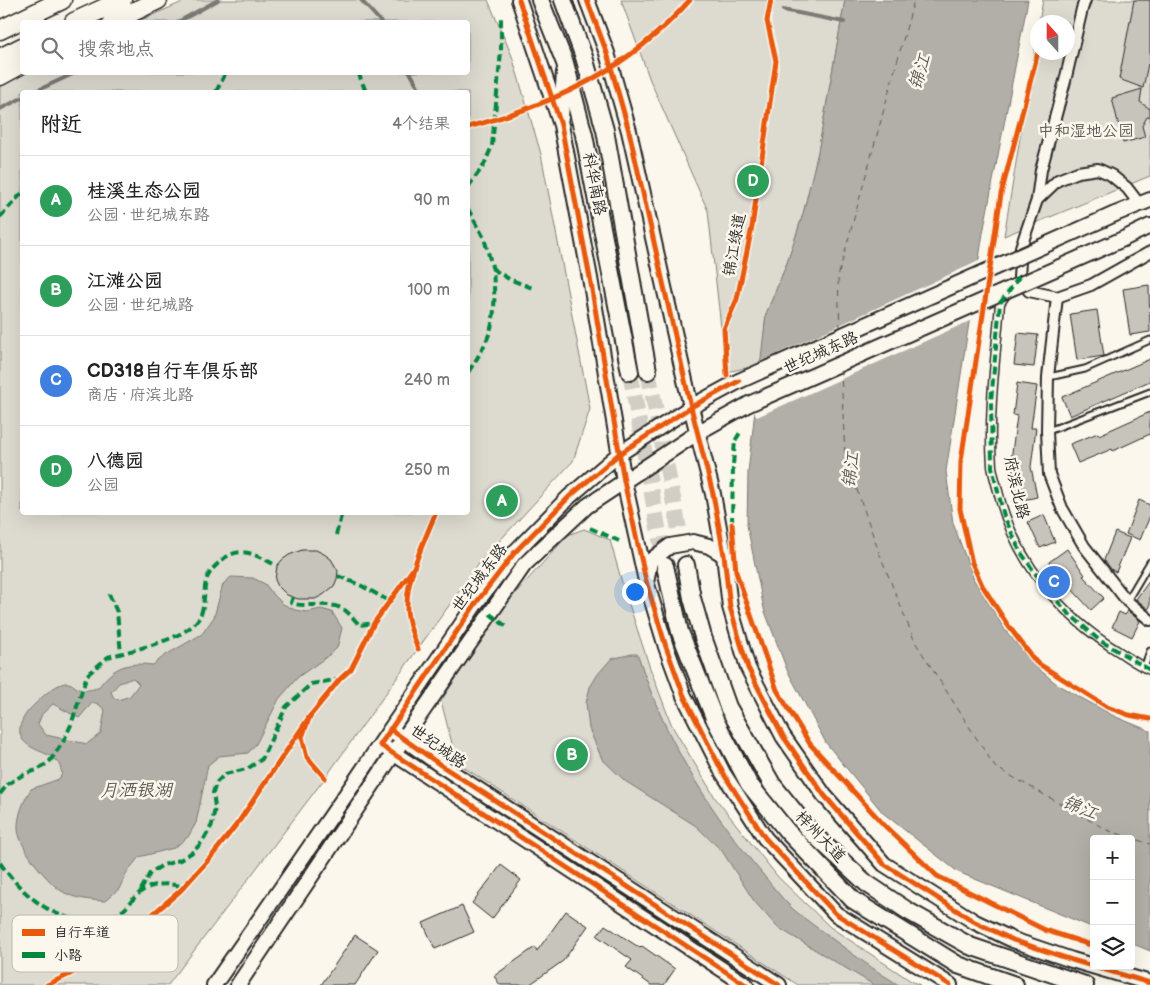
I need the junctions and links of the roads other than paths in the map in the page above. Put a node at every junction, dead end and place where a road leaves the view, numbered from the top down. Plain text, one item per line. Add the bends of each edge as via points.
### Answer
1 (55, 0) edge
2 (62, 0) edge
3 (122, 0) edge
4 (158, 0) edge
5 (519, 0) edge
6 (540, 0) edge
7 (562, 0) edge
8 (587, 0) edge
9 (1085, 0) edge
10 (20, 20) edge
11 (21, 20) edge
12 (78, 20) edge
13 (116, 20) edge
14 (0, 21) edge
15 (0, 30) edge
16 (20, 48) edge
17 (0, 58) edge
18 (565, 63) junction
19 (20, 65) edge
20 (0, 76) edge
21 (561, 126) junction
22 (1037, 200) junction
23 (1145, 202) edge
24 (1150, 226) edge
25 (1150, 252) edge
26 (1019, 277) junction
27 (1057, 297) junction
28 (1150, 340) edge
29 (648, 371) tunnel mouth
30 (630, 372) tunnel mouth
31 (1048, 377) junction
32 (1150, 392) edge
33 (691, 407) junction
34 (1047, 431) junction
35 (697, 433) junction
36 (619, 454) junction
37 (624, 481) junction
38 (724, 555) junction
39 (1150, 562) edge
40 (686, 565) tunnel mouth
41 (665, 566) tunnel mouth
42 (646, 581) junction
43 (1127, 601) junction
44 (1150, 620) edge
45 (1150, 652) edge
46 (1147, 669) edge
47 (390, 729) junction
48 (404, 738) junction
49 (380, 745) junction
50 (394, 753) junction
51 (1150, 983) edge
52 (214, 985) edge
53 (238, 985) edge
54 (746, 985) edge
55 (779, 985) edge
56 (950, 985) edge
57 (1015, 985) edge
58 (1085, 985) edge

1 - 14 highway
2 - 11 highway
3 - 12 highway
4 - 13 highway
5 - 21 main road
6 - 18 highway, 科华南路
7 - 29 highway, 科华南路 via 584,57 605,130
8 - 33 main road via 630,131
9 - 22 street via 1041,170
10 - 15 highway
16 - 17 highway
18 - 21 main road
18 - 30 highway, 科华南路 via 584,134
19 - 20 highway
21 - 36 main road
22 - 23 street via 1058,180 1098,169 1111,175
22 - 26 street via 1021,247
23 - 33 main road, 世纪城东路, bridge via 739,381
24 - 35 main road, 世纪城东路, bridge via 749,404
25 - 27 street via 1091,285
26 - 27 street via 1029,290
26 - 46 street, 府滨北路 via 1000,303 991,402 992,467 1004,516 1020,551 1066,612 1099,640
27 - 31 street
28 - 31 lane via 1085,369
31 - 34 street
32 - 34 lane
33 - 35 main road
33 - 36 main road, 世纪城东路
34 - 43 street via 1049,474 1062,508 1084,546
35 - 37 main road, 世纪城东路
35 - 38 main road
36 - 37 main road
36 - 47 main road, 世纪城东路 via 569,497 515,552
37 - 42 main road
37 - 48 main road, 世纪城东路 via 587,506 524,565
38 - 42 main road via 693,542 670,546 650,561
38 - 51 main road via 730,607 748,668 783,736 824,795 884,864 975,922 1013,940
39 - 43 lane
40 - 58 highway, 梓州大道 via 703,637 728,707 772,784 810,831 866,883 962,942
41 - 57 highway, 梓州大道 via 680,632 715,720 749,784 787,831 852,900 958,965
42 - 56 main road via 684,696 723,773 765,838 836,914
43 - 44 street
45 - 46 lane
47 - 48 main road, 世纪城路
47 - 49 main road, 世纪城路
48 - 50 main road, 世纪城东路
48 - 55 main road, 世纪城路
49 - 50 main road, 世纪城路
49 - 52 main road, 世纪城路
50 - 53 main road, 世纪城路
50 - 54 main road, 世纪城路

